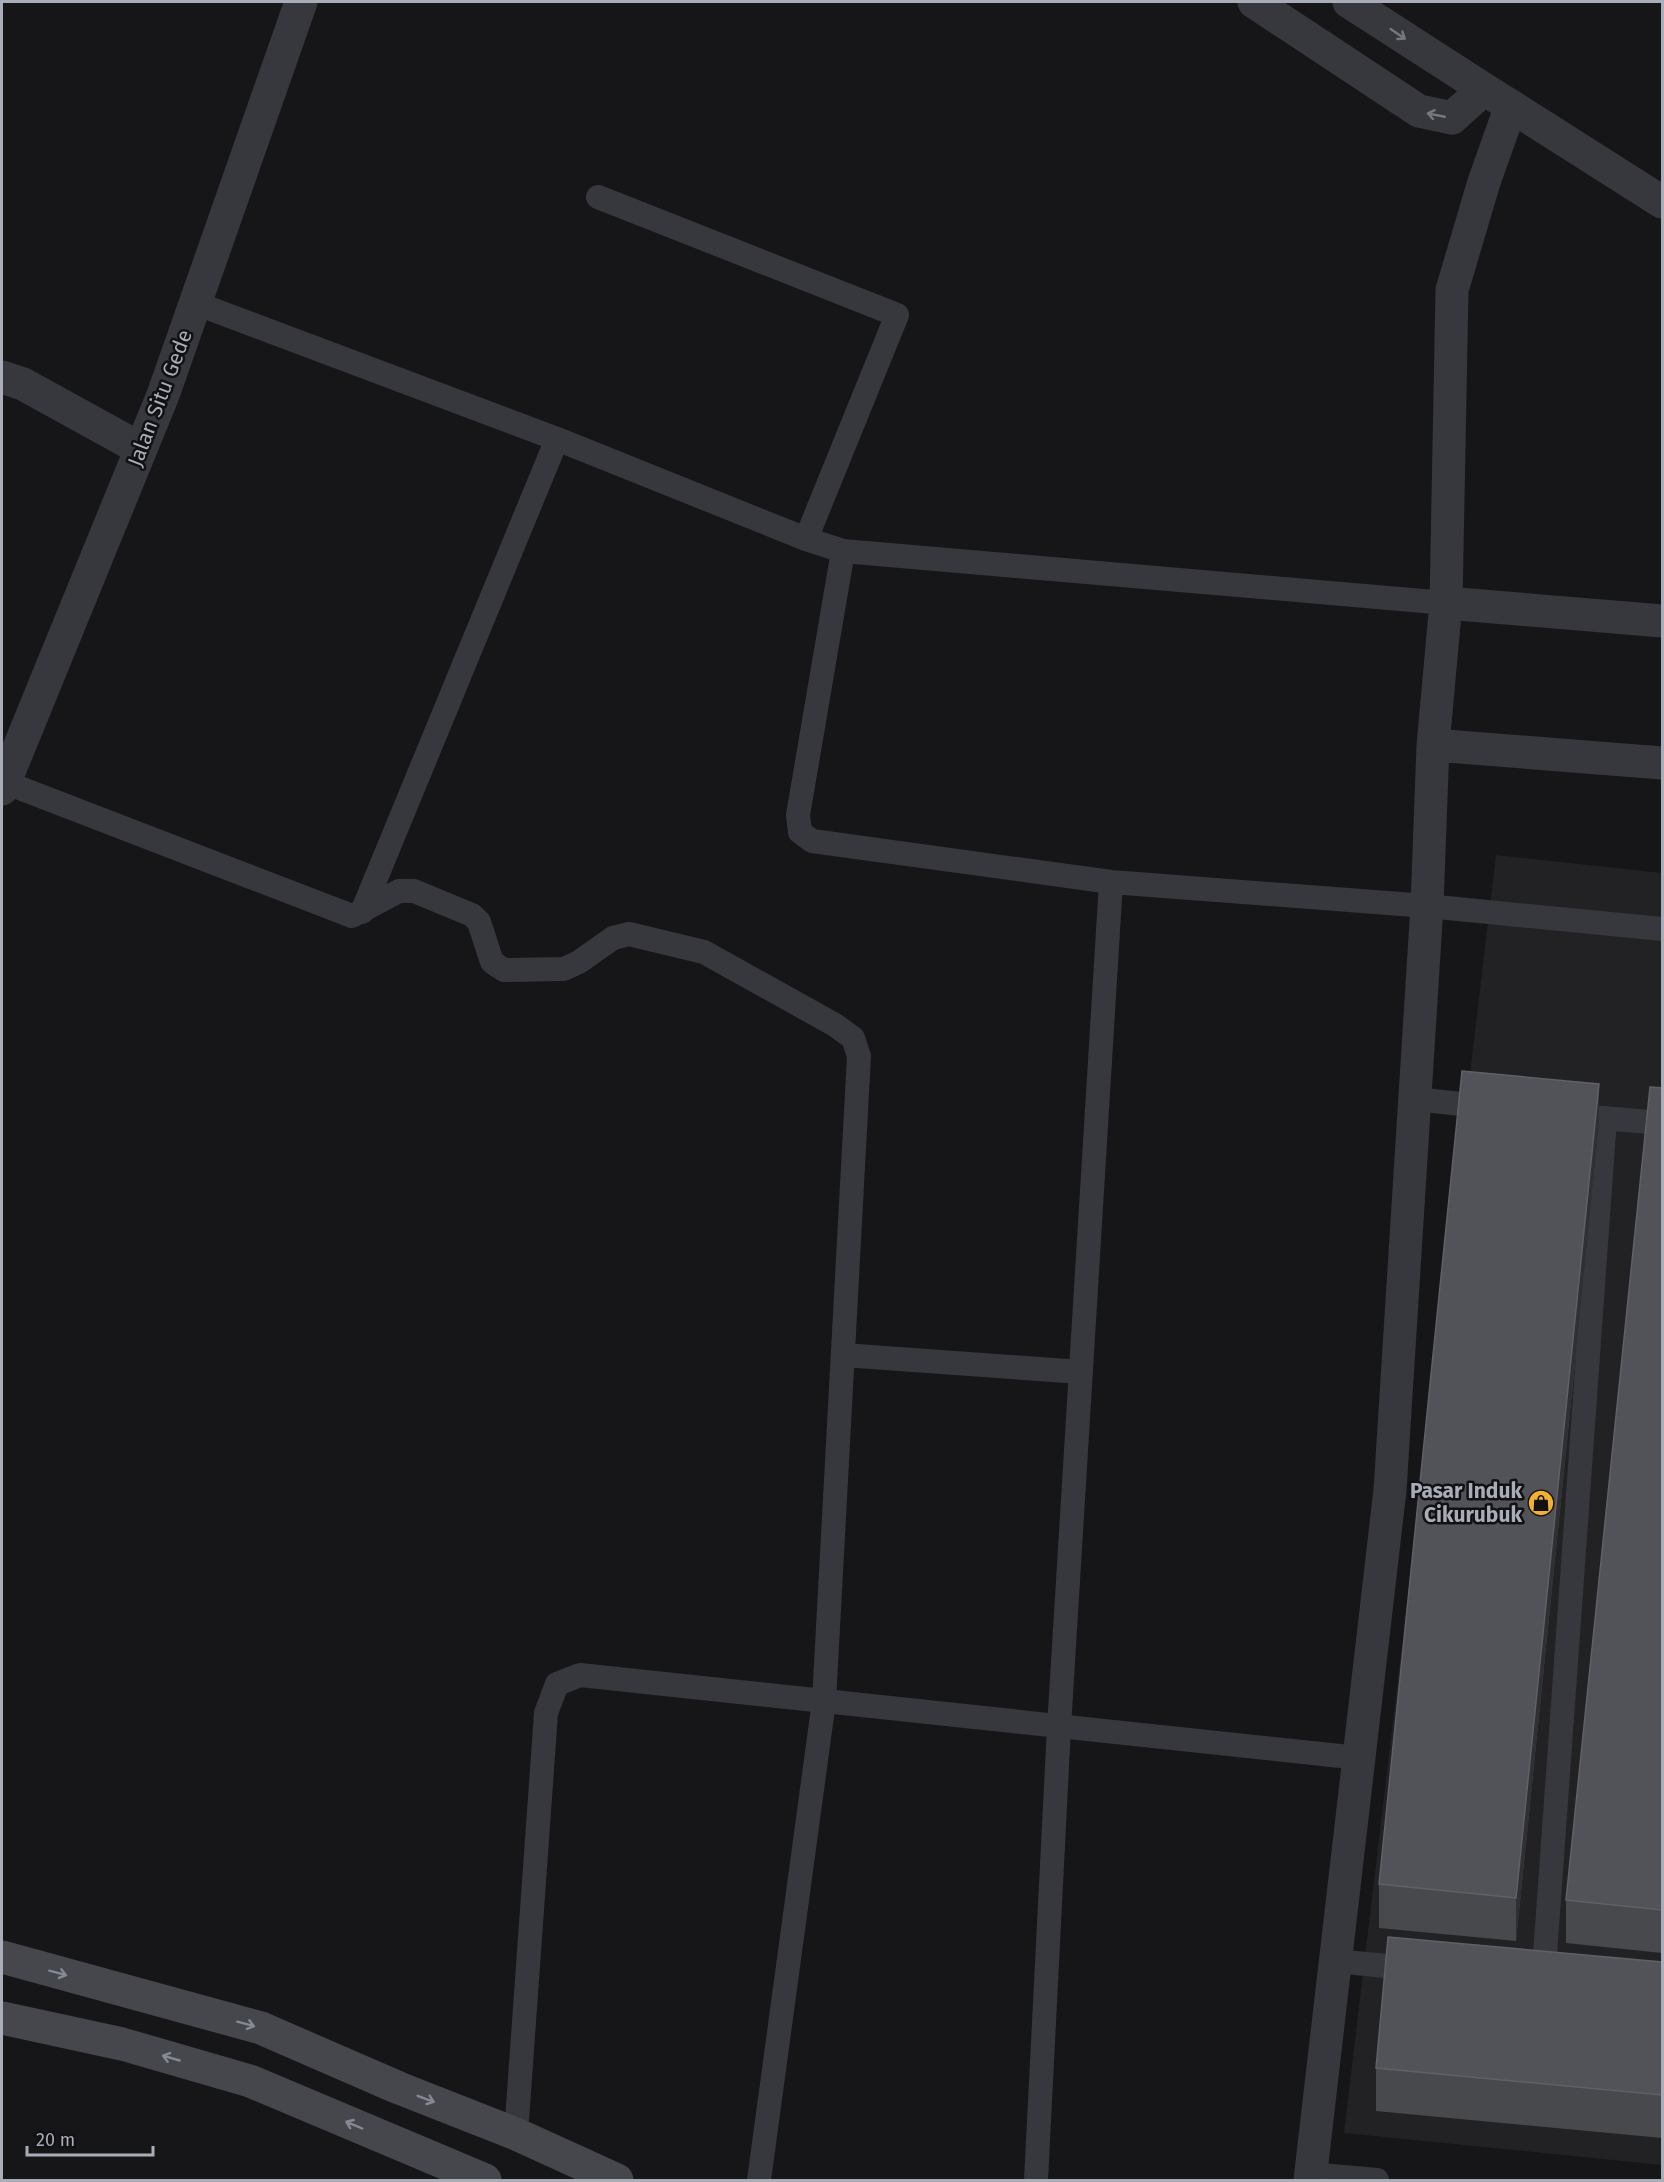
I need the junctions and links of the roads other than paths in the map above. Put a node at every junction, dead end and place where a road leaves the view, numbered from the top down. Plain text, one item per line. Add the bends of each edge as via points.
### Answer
1 (301, 2) edge
2 (1254, 2) edge
3 (1349, 2) edge
4 (1497, 98) junction
5 (598, 197) dead end
6 (1662, 202) edge
7 (195, 303) junction
8 (2, 377) edge
9 (557, 439) junction
10 (141, 449) junction
11 (806, 539) junction
12 (843, 551) junction
13 (1446, 603) junction
14 (1662, 621) edge
15 (1433, 745) junction
16 (1662, 763) edge
17 (3, 786) edge
18 (1110, 882) junction
19 (1427, 906) junction
20 (362, 912) junction
21 (1662, 929) edge
22 (1414, 1099) junction
23 (1510, 1109) edge
24 (1569, 1114) edge
25 (1605, 1118) junction
26 (1662, 1124) edge
27 (843, 1355) junction
28 (1081, 1372) junction
29 (824, 1701) junction
30 (1059, 1727) junction
31 (1359, 1758) junction
32 (2, 1957) edge
33 (1335, 1961) junction
34 (1439, 1972) edge
35 (1542, 1983) edge
36 (2, 2018) edge
37 (516, 2134) junction
38 (1310, 2177) edge
39 (485, 2181) edge
40 (617, 2181) edge
41 (759, 2181) edge
42 (1036, 2181) edge
43 (1377, 2181) edge

1 - 7 street, Jalan Situ Gede
4 -> 2 street via 1452,118 1419,111
3 -> 4 street
4 - 6 street
4 - 13 street via 1484,182 1452,290
5 - 11 lane via 897,315
7 - 9 lane
7 - 10 street, Jalan Situ Gede
8 - 10 street via 23,384
9 - 11 lane
9 - 20 lane
10 - 17 street, Jalan Situ Gede
11 - 12 lane
12 - 13 lane
12 - 18 lane via 798,815 800,832 812,842
13 - 14 street
13 - 15 street
15 - 16 street
15 - 19 street
17 - 20 lane via 352,916
18 - 19 lane
18 - 28 lane
19 - 21 lane
19 - 22 street
20 - 27 lane via 399,891 414,891 479,922 492,962 504,970 564,969 613,938 629,934 704,952 853,1038 859,1056
22 - 23 lane
22 - 31 street via 1389,1490
24 - 25 lane
25 - 26 lane
25 - 35 lane
27 - 28 lane
27 - 29 lane
28 - 30 lane
29 - 30 lane
29 - 37 lane via 580,1675 557,1684 546,1713
29 - 41 lane
30 - 31 lane
30 - 42 lane
31 - 33 street
32 -> 37 street via 261,2028
33 - 34 lane
33 - 38 street
39 -> 36 street via 250,2081 122,2044
37 - 40 street
38 - 43 lane

